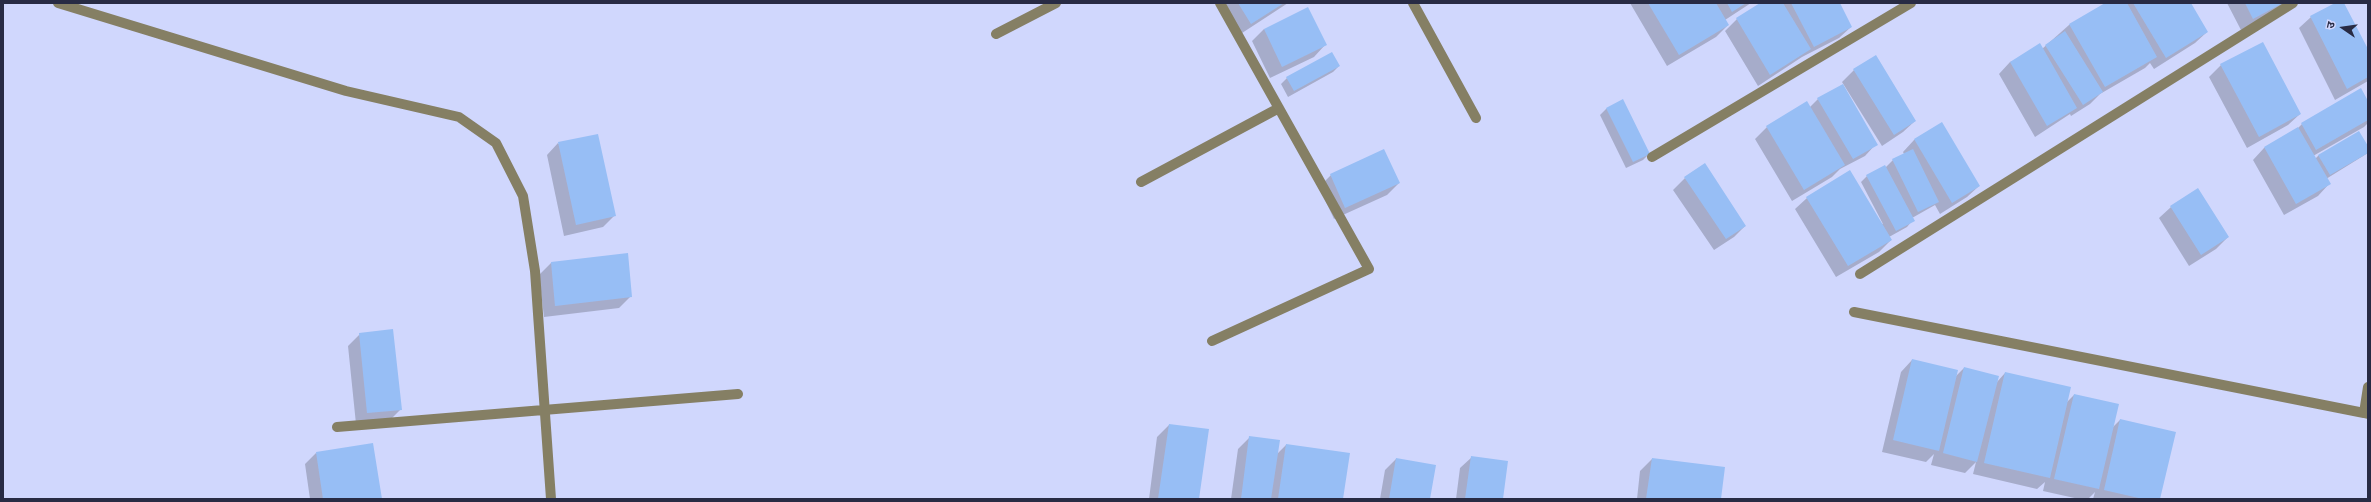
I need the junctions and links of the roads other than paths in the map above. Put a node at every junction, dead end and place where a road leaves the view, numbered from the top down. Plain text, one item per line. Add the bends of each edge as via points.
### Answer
1 (58, 3) edge
2 (1056, 3) edge
3 (1220, 3) edge
4 (1413, 3) edge
5 (1911, 3) edge
6 (2293, 3) edge
7 (996, 34) dead end
8 (1278, 108) junction
9 (1476, 118) dead end
10 (1652, 157) dead end
11 (1141, 182) dead end
12 (1860, 274) dead end
13 (1854, 312) dead end
14 (1212, 341) dead end
15 (2368, 386) edge
16 (738, 394) dead end
17 (545, 410) junction
18 (2366, 414) edge
19 (337, 427) dead end
20 (551, 499) edge

1 - 17 street via 346,91 459,117 496,143 523,196 535,271
2 - 7 street
3 - 8 street
4 - 9 street
5 - 10 street
6 - 12 street
8 - 11 street
8 - 14 street via 1369,269
13 - 18 street
15 - 18 street
16 - 17 street
17 - 19 street
17 - 20 street

